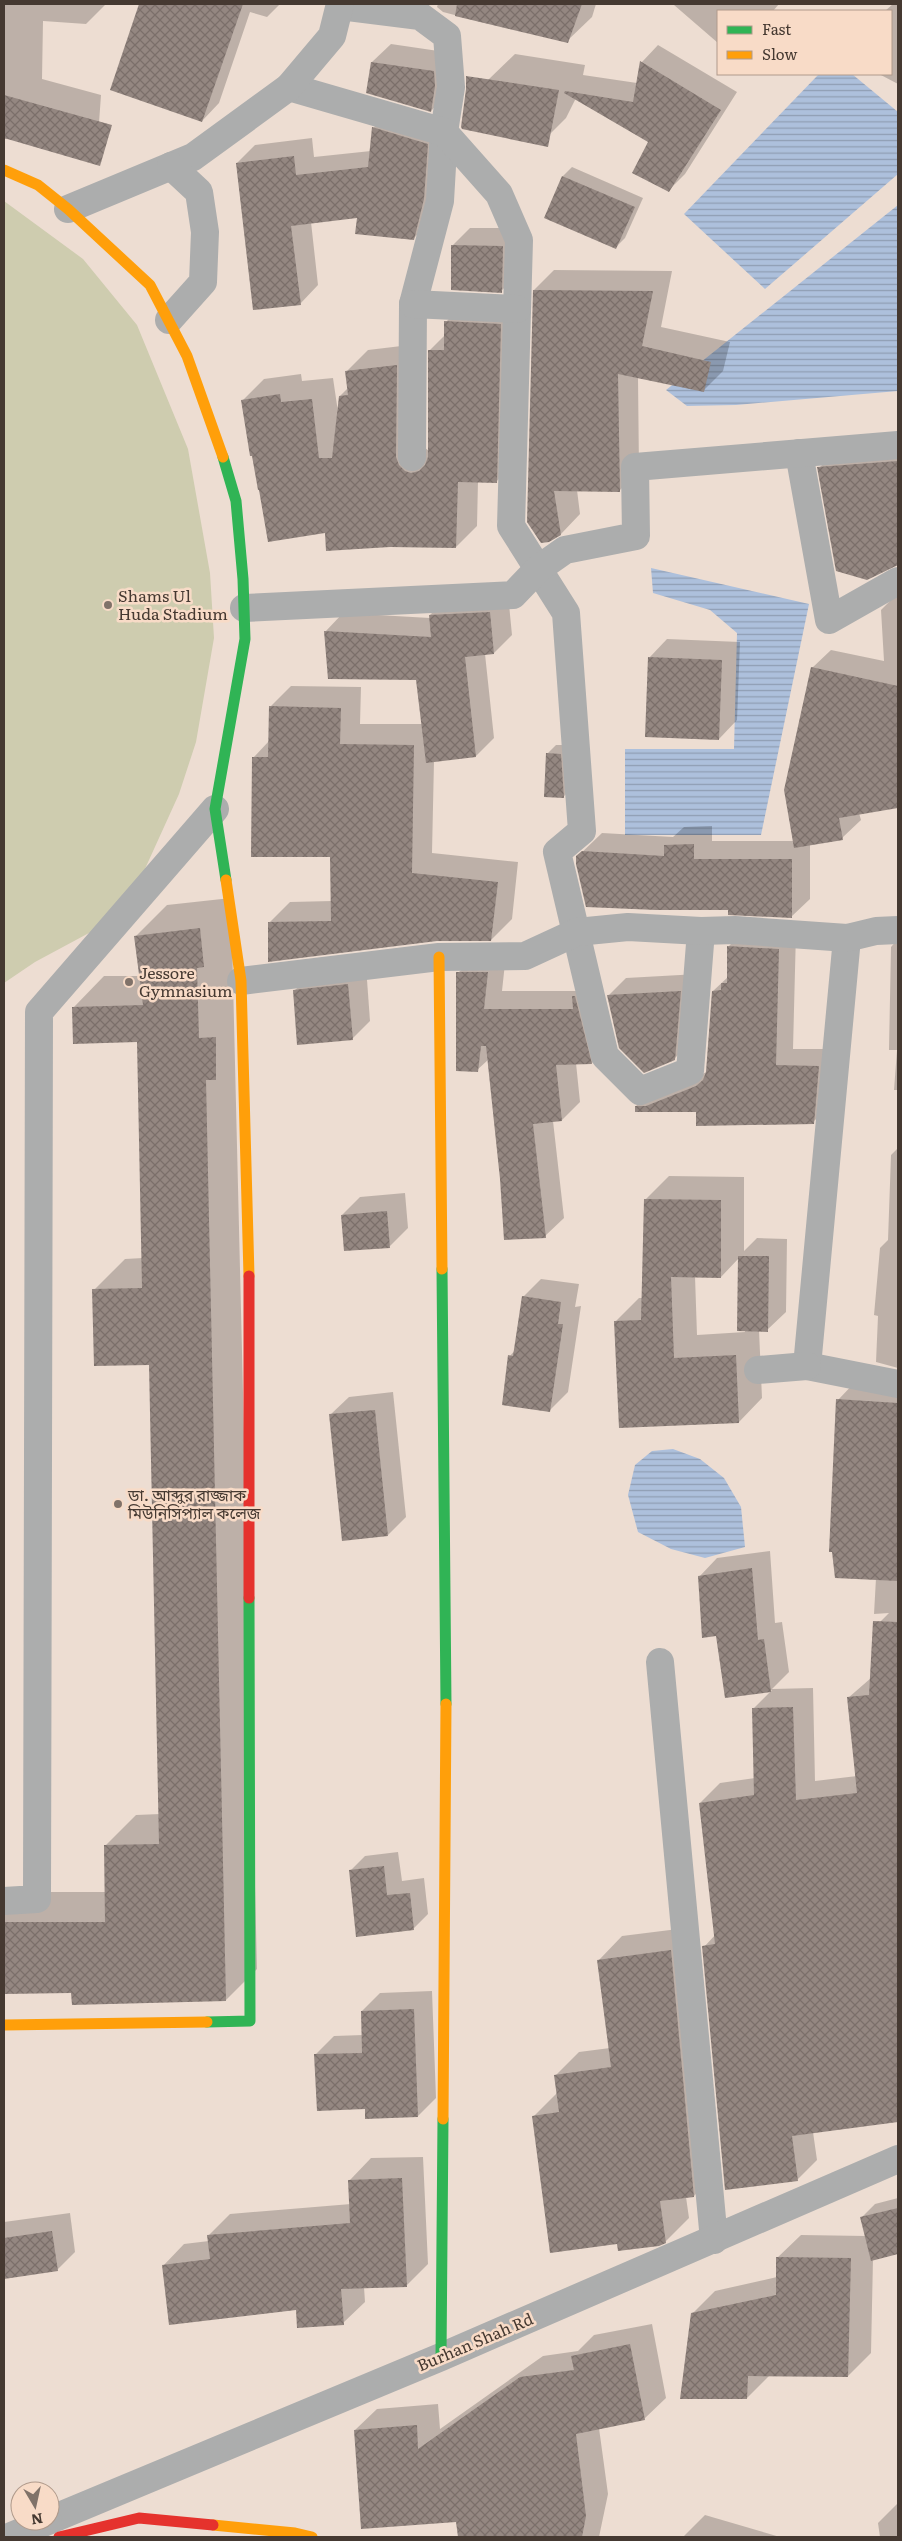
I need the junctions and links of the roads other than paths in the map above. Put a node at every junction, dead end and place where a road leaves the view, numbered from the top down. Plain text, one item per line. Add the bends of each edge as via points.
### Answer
1 (340, 5) edge
2 (289, 87) junction
3 (444, 132) junction
4 (171, 166) junction
5 (4, 170) edge
6 (68, 208) junction
7 (413, 304) junction
8 (517, 309) junction
9 (169, 320) junction
10 (898, 445) edge
11 (799, 453) junction
12 (412, 457) dead end
13 (538, 569) junction
14 (898, 581) edge
15 (244, 608) junction
16 (215, 809) junction
17 (898, 930) edge
18 (701, 931) junction
19 (577, 932) junction
20 (847, 938) junction
21 (439, 957) junction
22 (241, 981) junction
23 (807, 1366) junction
24 (758, 1370) dead end
25 (898, 1384) edge
26 (660, 1662) dead end
27 (4, 1901) edge
28 (4, 2025) edge
29 (898, 2158) edge
30 (714, 2240) junction
31 (440, 2357) junction
32 (60, 2516) edge
33 (25, 2531) edge
34 (10, 2537) edge
35 (59, 2537) edge
36 (312, 2537) edge

1 - 2 street via 332,36
1 - 3 street via 420,16 447,36 451,87
2 - 3 street
2 - 4 street via 193,157
3 - 7 street via 440,201
3 - 8 street via 499,194 519,240
4 - 6 street
4 - 9 street via 199,192 205,232 203,282
5 - 6 street via 38,185
6 - 9 street via 150,285
7 - 8 street
7 - 12 street
8 - 13 street via 511,526
9 - 15 street via 188,356 214,426 236,501
10 - 11 street
11 - 13 street via 635,467 636,536 565,550
11 - 14 street via 829,620
13 - 15 street via 514,594
13 - 19 street via 566,613 582,831 557,852
15 - 16 street via 244,639
16 - 22 street
16 - 27 street via 39,1012 36,1899
17 - 20 street via 876,930
18 - 19 street via 628,927
18 - 19 street via 690,1071 640,1091 605,1056
18 - 20 street via 735,930
19 - 21 street via 525,956
20 - 23 street
21 - 22 street
21 - 31 street via 446,1757
22 - 28 street via 249,1293 250,2021
23 - 24 street
23 - 25 street
26 - 30 street
29 - 30 street, Burhan Shah Rd
30 - 31 street, Burhan Shah Rd
31 - 32 street, Burhan Shah Rd
33 - 34 street, Burhan Shah Rd
35 - 36 street via 139,2518

